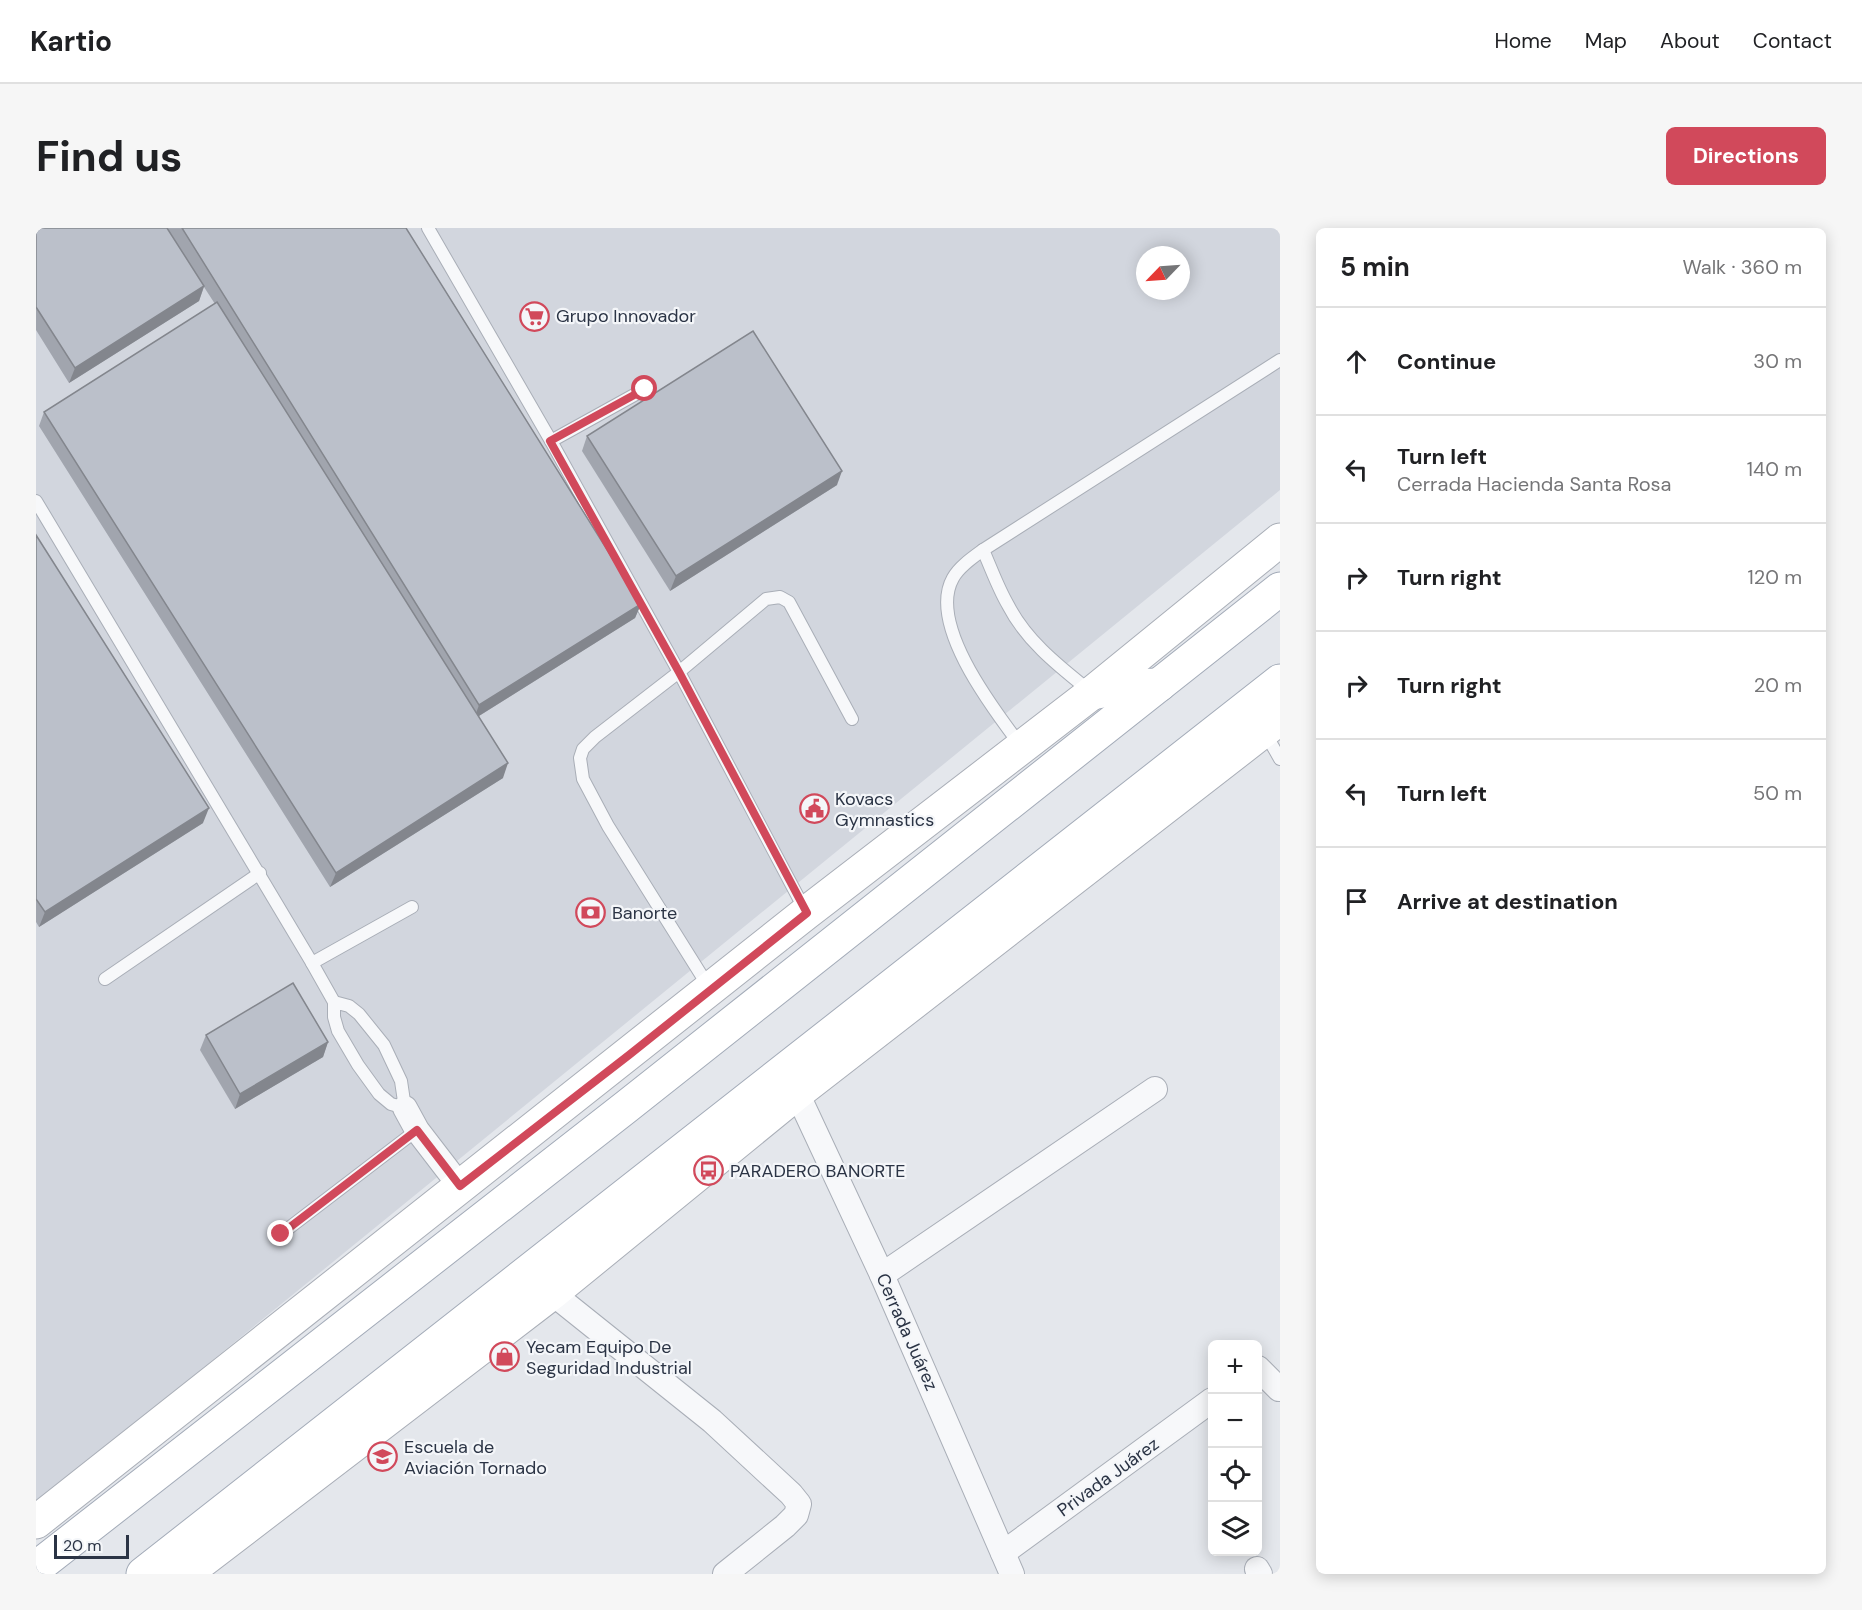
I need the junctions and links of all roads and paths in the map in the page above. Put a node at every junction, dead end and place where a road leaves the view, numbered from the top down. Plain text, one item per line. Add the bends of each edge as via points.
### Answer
1 (428, 228) edge
2 (1280, 360) edge
3 (645, 389) dead end
4 (550, 441) junction
5 (36, 501) edge
6 (1280, 540) edge
7 (983, 550) junction
8 (1280, 589) edge
9 (679, 672) junction
10 (1280, 681) edge
11 (1159, 685) junction
12 (1092, 693) junction
13 (852, 719) dead end
14 (1272, 724) edge
15 (1022, 747) junction
16 (1280, 759) edge
17 (260, 873) junction
18 (412, 907) dead end
19 (807, 913) junction
20 (312, 963) junction
21 (105, 979) dead end
22 (710, 990) junction
23 (334, 1002) junction
24 (1155, 1089) dead end
25 (797, 1093) junction
26 (405, 1108) junction
27 (417, 1130) junction
28 (460, 1186) junction
29 (281, 1234) dead end
30 (882, 1275) junction
31 (552, 1293) junction
32 (1264, 1364) edge
33 (1279, 1389) edge
34 (1208, 1403) edge
35 (37, 1521) edge
36 (1007, 1564) edge
37 (36, 1569) edge
38 (143, 1574) edge
39 (185, 1574) edge
40 (725, 1574) edge

1 - 4 lane
2 - 7 lane
3 - 4 lane
4 - 9 lane
5 - 17 lane
6 - 12 main road
7 - 12 lane via 1007,605 1020,624 1065,672
7 - 15 lane via 953,578 947,593 948,623 994,711
8 - 11 main road
9 - 13 lane via 766,599 780,597 789,602
9 - 19 lane
9 - 22 lane via 595,737 584,749 580,766 608,826
10 - 38 main road
11 - 12 main road
11 - 37 main road
12 - 15 main road
14 - 16 lane
14 - 25 main road
15 - 19 main road
17 - 20 lane
17 - 21 lane
18 - 20 lane
19 - 22 main road
20 - 23 lane
22 - 28 main road
23 - 26 lane via 338,1031 358,1065 380,1094 391,1104
23 - 26 lane via 359,1014 384,1045 401,1081
24 - 30 street
25 - 30 street, Cerrada Juárez
25 - 31 main road
26 - 27 street
27 - 28 street
27 - 29 lane
28 - 35 main road
30 - 36 street, Cerrada Juárez
31 - 39 main road
31 - 40 street via 712,1421 799,1504 790,1521
32 - 33 street
34 - 36 street, Privada Juárez

